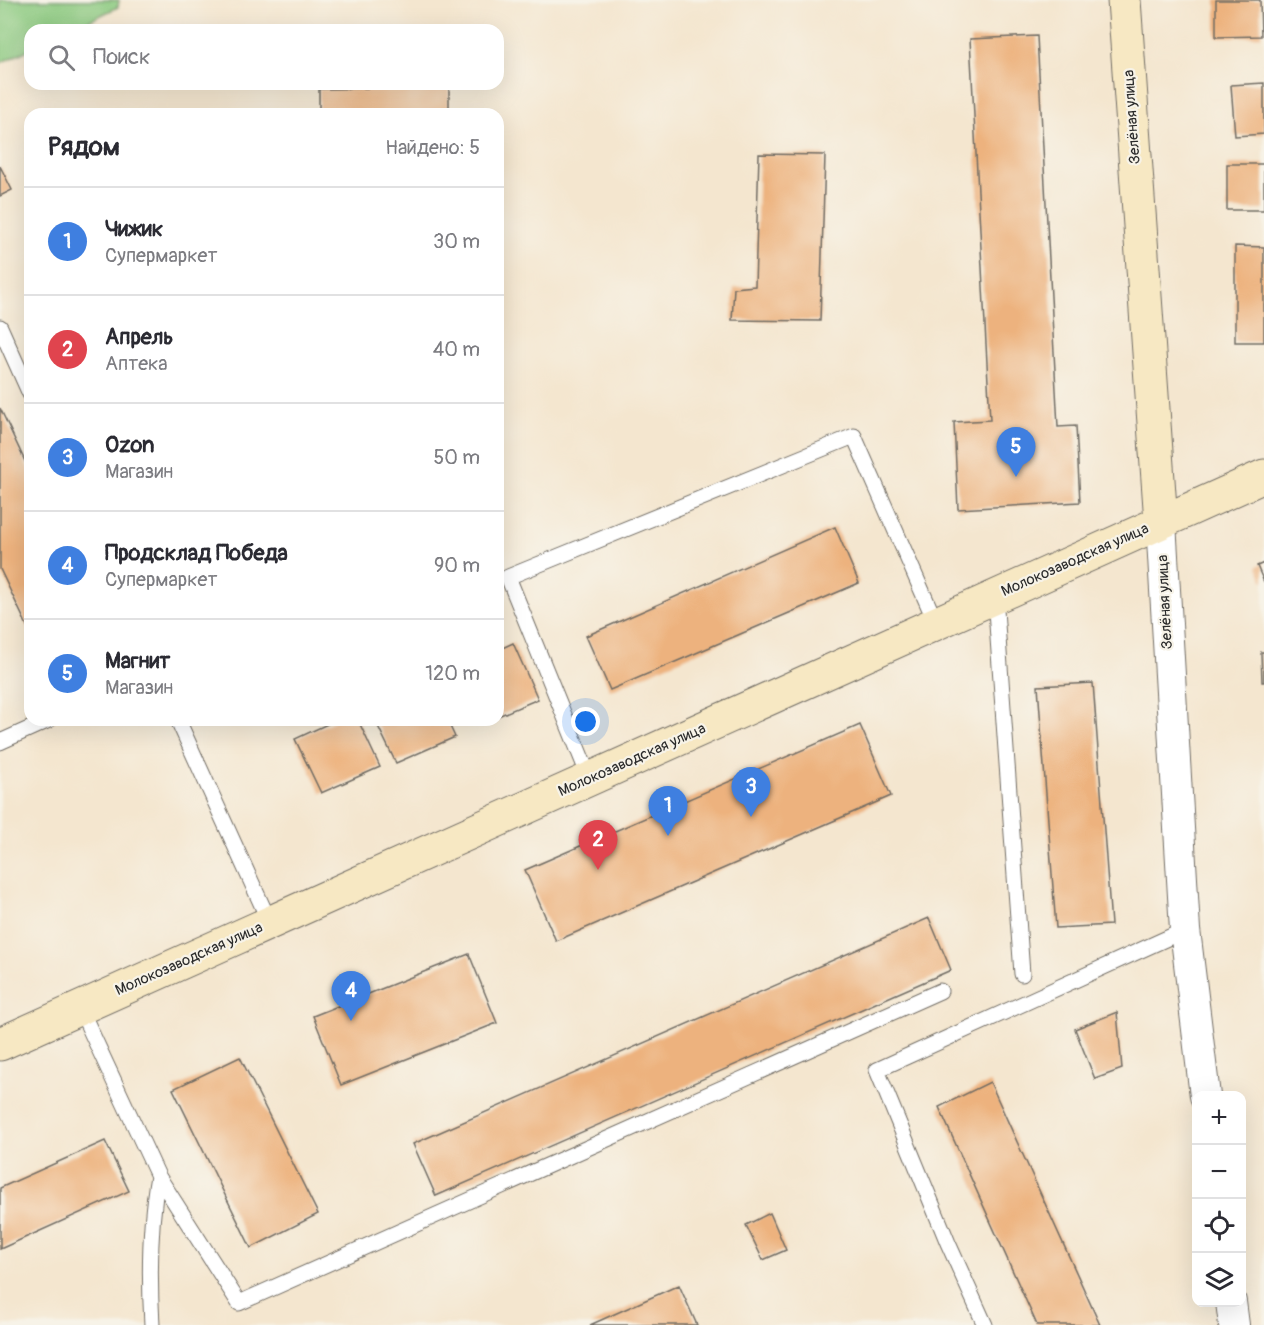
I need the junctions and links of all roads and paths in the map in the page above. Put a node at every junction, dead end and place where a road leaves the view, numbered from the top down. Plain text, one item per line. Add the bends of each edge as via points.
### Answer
1 (1124, 0) edge
2 (0, 327) edge
3 (4, 346) edge
4 (24, 382) edge
5 (1264, 476) edge
6 (1161, 522) junction
7 (995, 596) junction
8 (936, 623) junction
9 (36, 726) edge
10 (181, 726) edge
11 (0, 742) edge
12 (590, 779) junction
13 (270, 923) junction
14 (1185, 930) junction
15 (1022, 974) dead end
16 (940, 992) dead end
17 (80, 1008) junction
18 (0, 1044) edge
19 (1205, 1091) edge
20 (158, 1176) junction
21 (1232, 1307) edge
22 (152, 1325) edge
23 (985, 1325) edge
24 (1234, 1325) edge

1 - 6 street, Зелёная улица
2 - 3 lane
3 - 4 lane
5 - 6 street, Молокозаводская улица
6 - 7 street, Молокозаводская улица
6 - 14 street, Зелёная улица
7 - 8 street, Молокозаводская улица
7 - 15 lane
8 - 12 street, Молокозаводская улица
8 - 12 lane via 854,436 508,577
9 - 11 lane
10 - 13 lane
12 - 13 street, Молокозаводская улица
13 - 17 street, Молокозаводская улица
14 - 19 street, Зелёная улица
14 - 23 lane via 877,1070
16 - 20 lane via 239,1303
17 - 18 street, Молокозаводская улица
17 - 20 lane
20 - 22 lane via 149,1275
21 - 24 street

